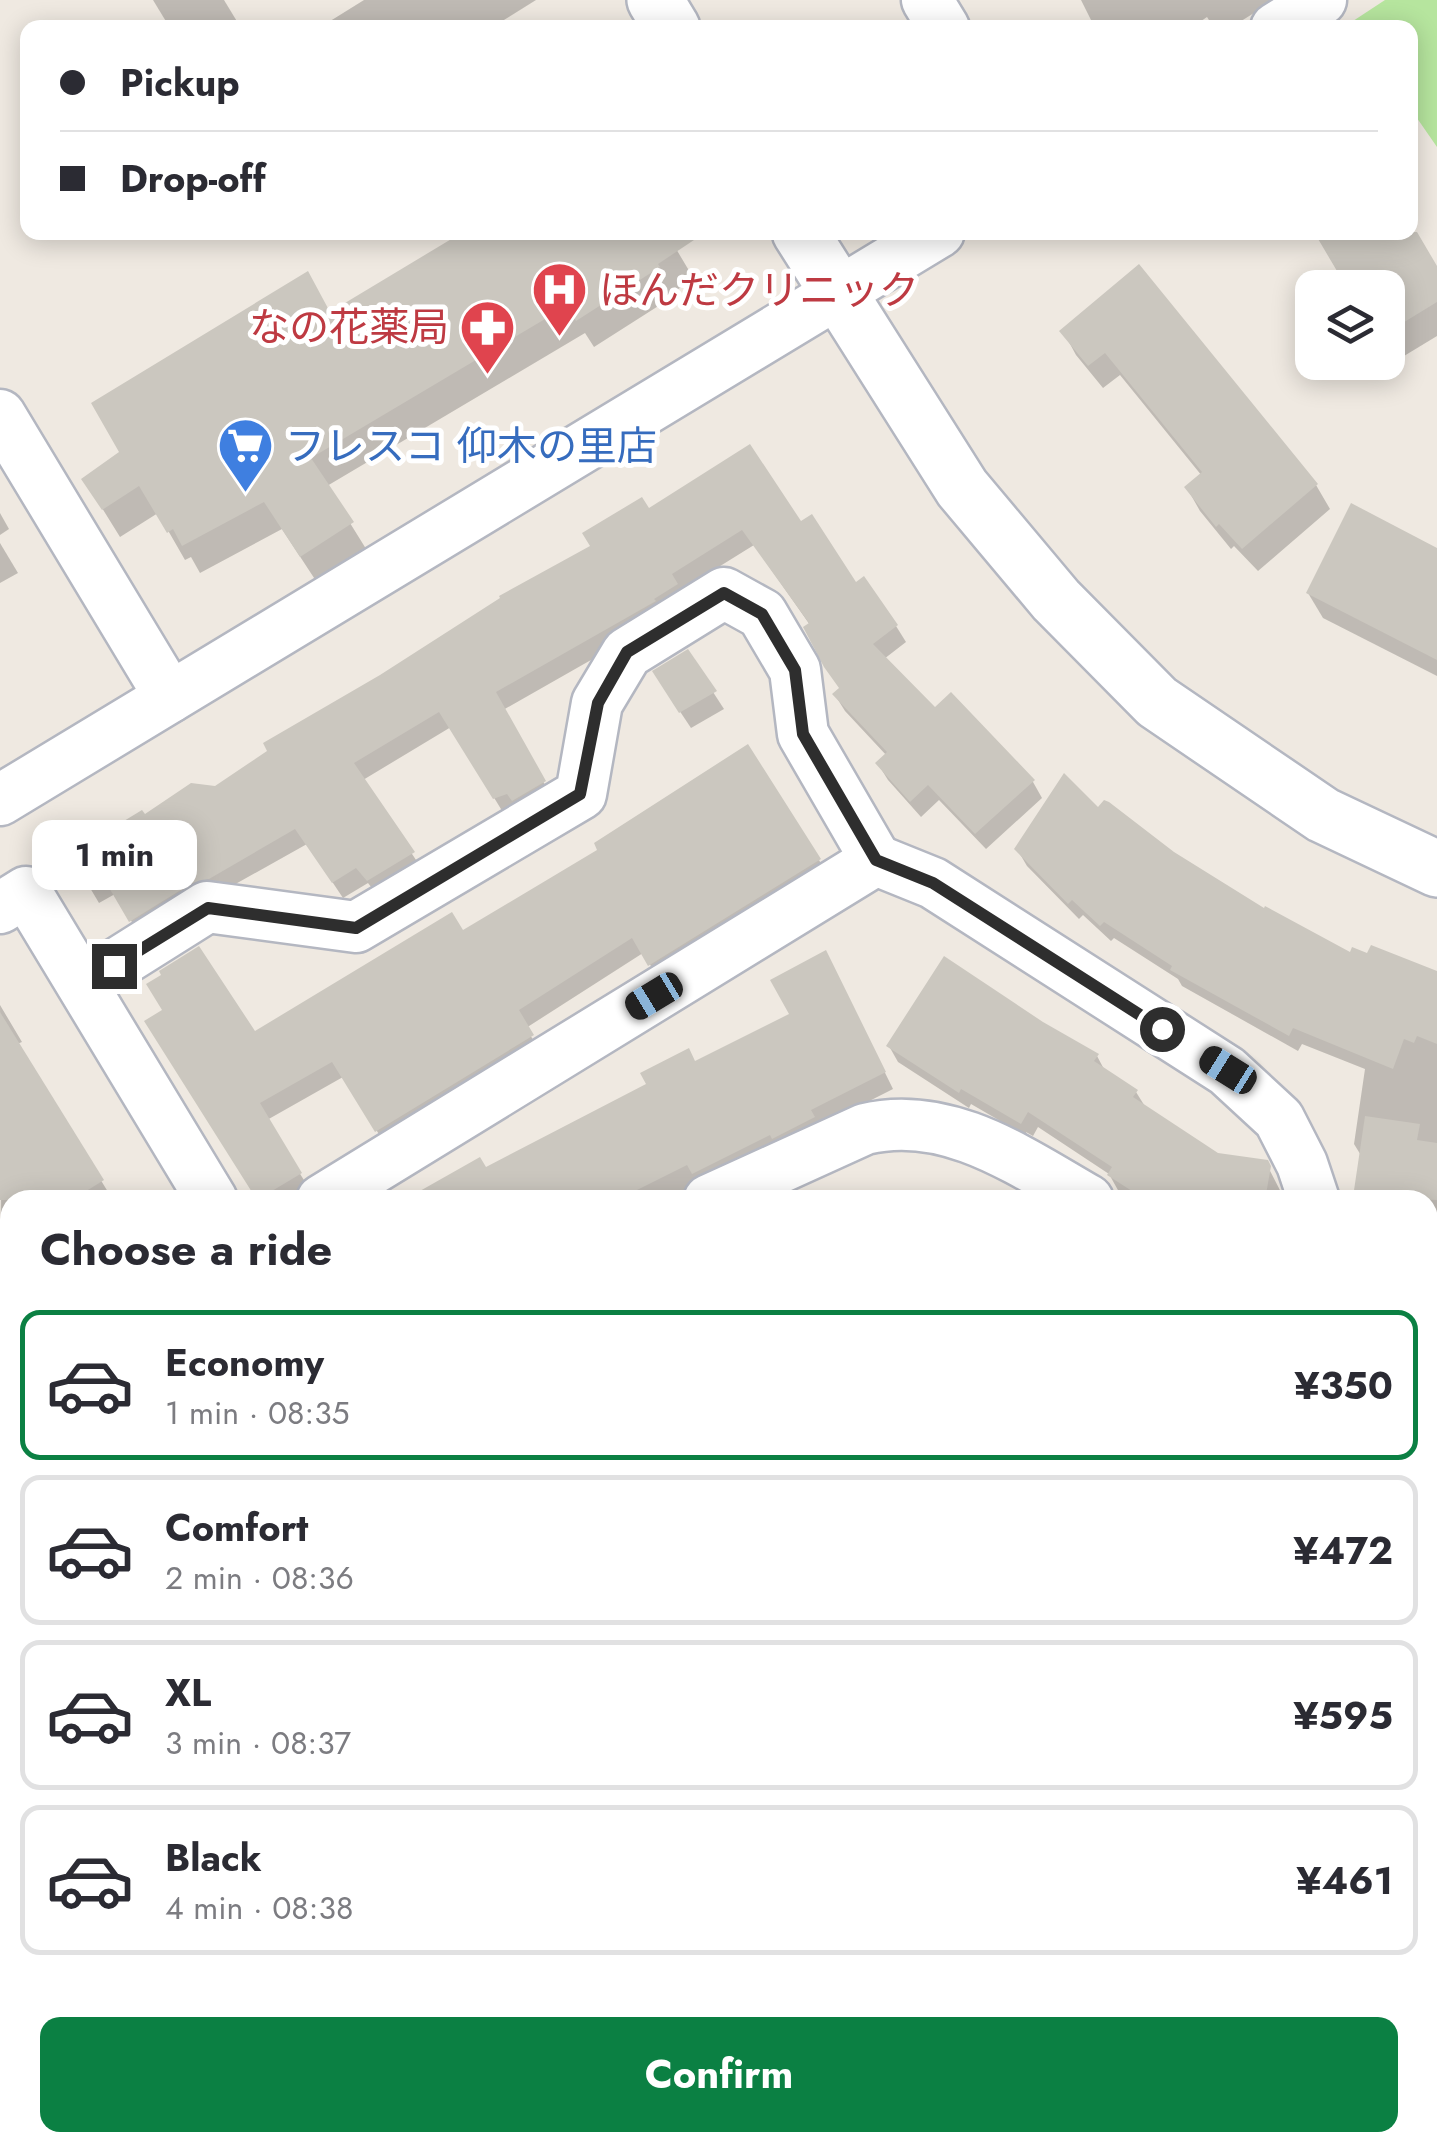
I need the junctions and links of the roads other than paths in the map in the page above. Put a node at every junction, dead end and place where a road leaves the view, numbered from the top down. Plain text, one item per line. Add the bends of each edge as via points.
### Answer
1 (1321, 0) edge
2 (1289, 20) edge
3 (805, 240) edge
4 (926, 240) edge
5 (838, 295) junction
6 (0, 415) edge
7 (170, 698) junction
8 (0, 800) edge
9 (876, 860) junction
10 (1437, 868) edge
11 (0, 908) edge
12 (83, 985) junction
13 (206, 1190) edge
14 (338, 1190) edge
15 (731, 1190) edge
16 (1069, 1190) edge
17 (1311, 1190) edge

1 - 2 street
3 - 5 street
4 - 5 street
5 - 7 street
5 - 10 street via 962,488 1056,600 1157,702 1322,815
6 - 7 street
7 - 8 street
9 - 12 street via 803,734 795,670 762,614 724,593 627,652 598,703 580,794 356,928 208,908
9 - 14 street
9 - 17 street via 933,883 1228,1070 1279,1119
11 - 12 street via 26,892
12 - 13 street
15 - 16 street via 890,1123 966,1135

